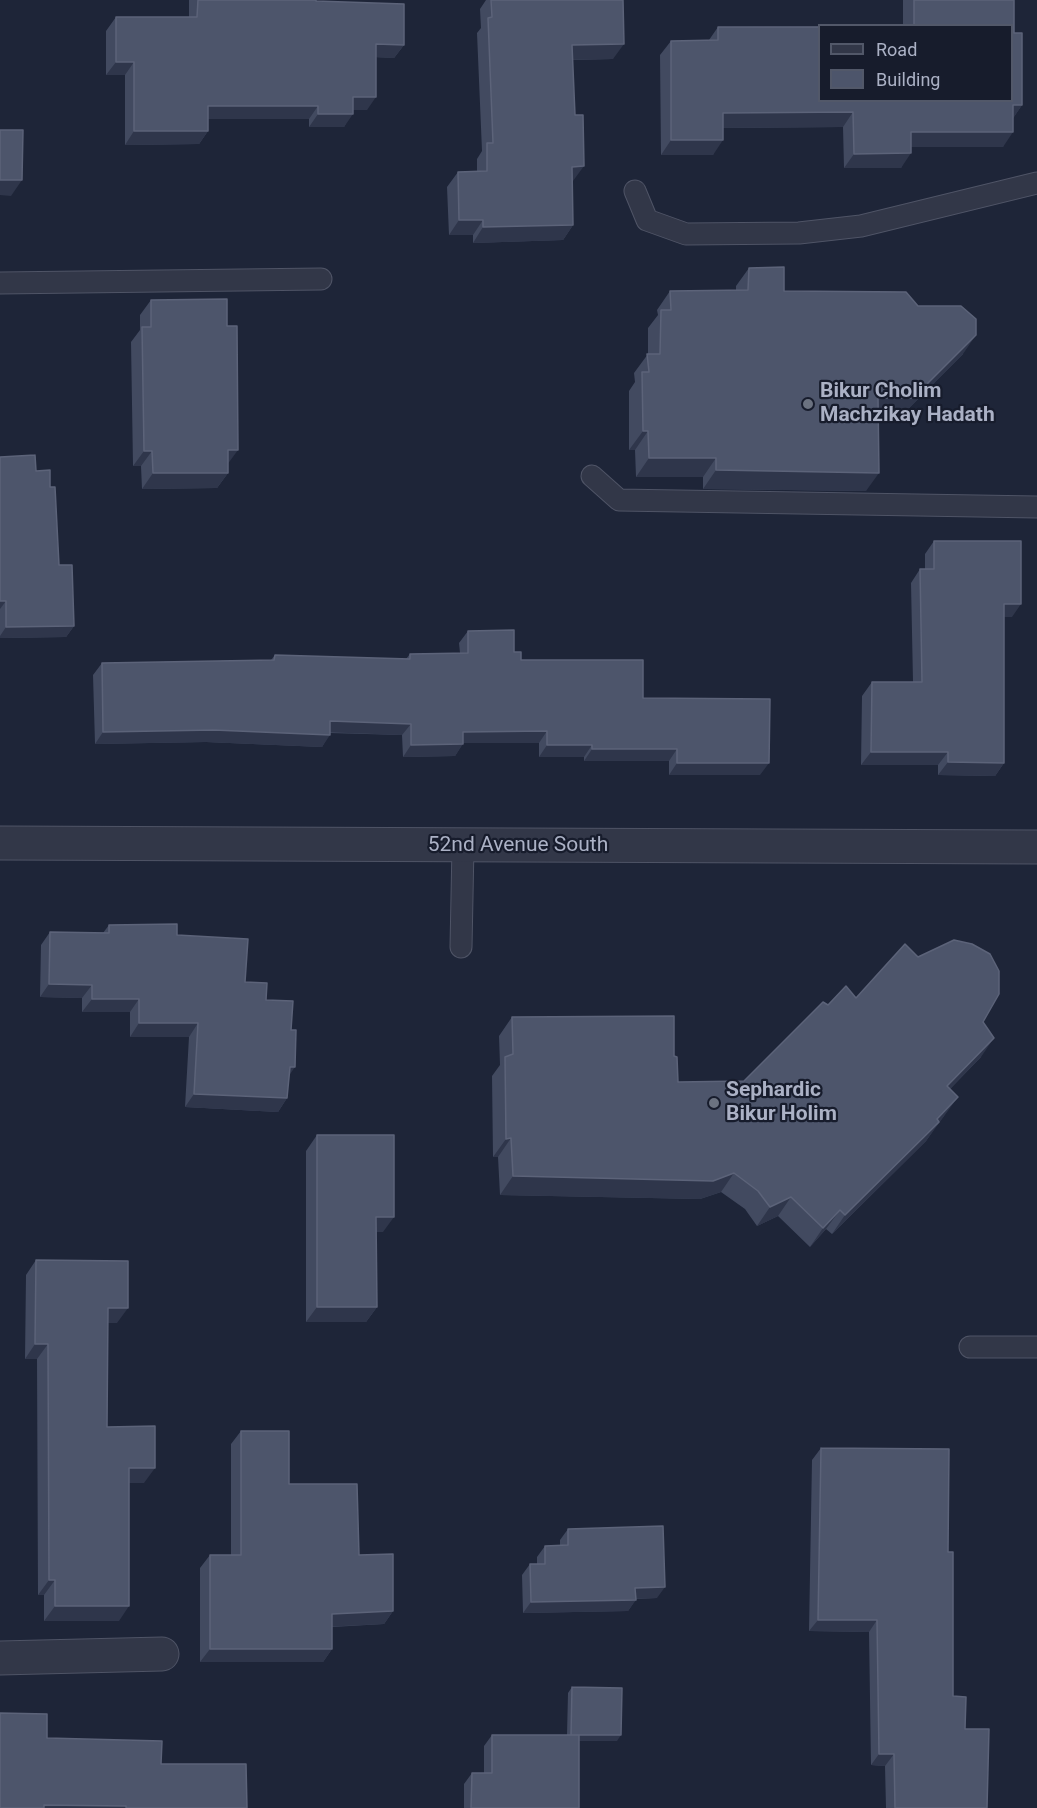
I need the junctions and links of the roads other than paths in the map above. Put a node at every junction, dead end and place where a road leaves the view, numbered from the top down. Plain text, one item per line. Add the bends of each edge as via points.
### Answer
1 (1037, 183) edge
2 (635, 191) dead end
3 (321, 279) dead end
4 (0, 283) edge
5 (592, 476) dead end
6 (1037, 507) edge
7 (0, 843) edge
8 (463, 846) junction
9 (1037, 847) edge
10 (461, 947) dead end
11 (970, 1347) dead end
12 (1037, 1347) edge
13 (162, 1654) dead end
14 (0, 1658) edge

1 - 2 lane via 861,226 799,233 686,234 647,220
3 - 4 lane
5 - 6 lane via 618,500
7 - 8 street, 52nd Avenue South
8 - 9 street, 52nd Avenue South
8 - 10 lane
11 - 12 lane
13 - 14 street

